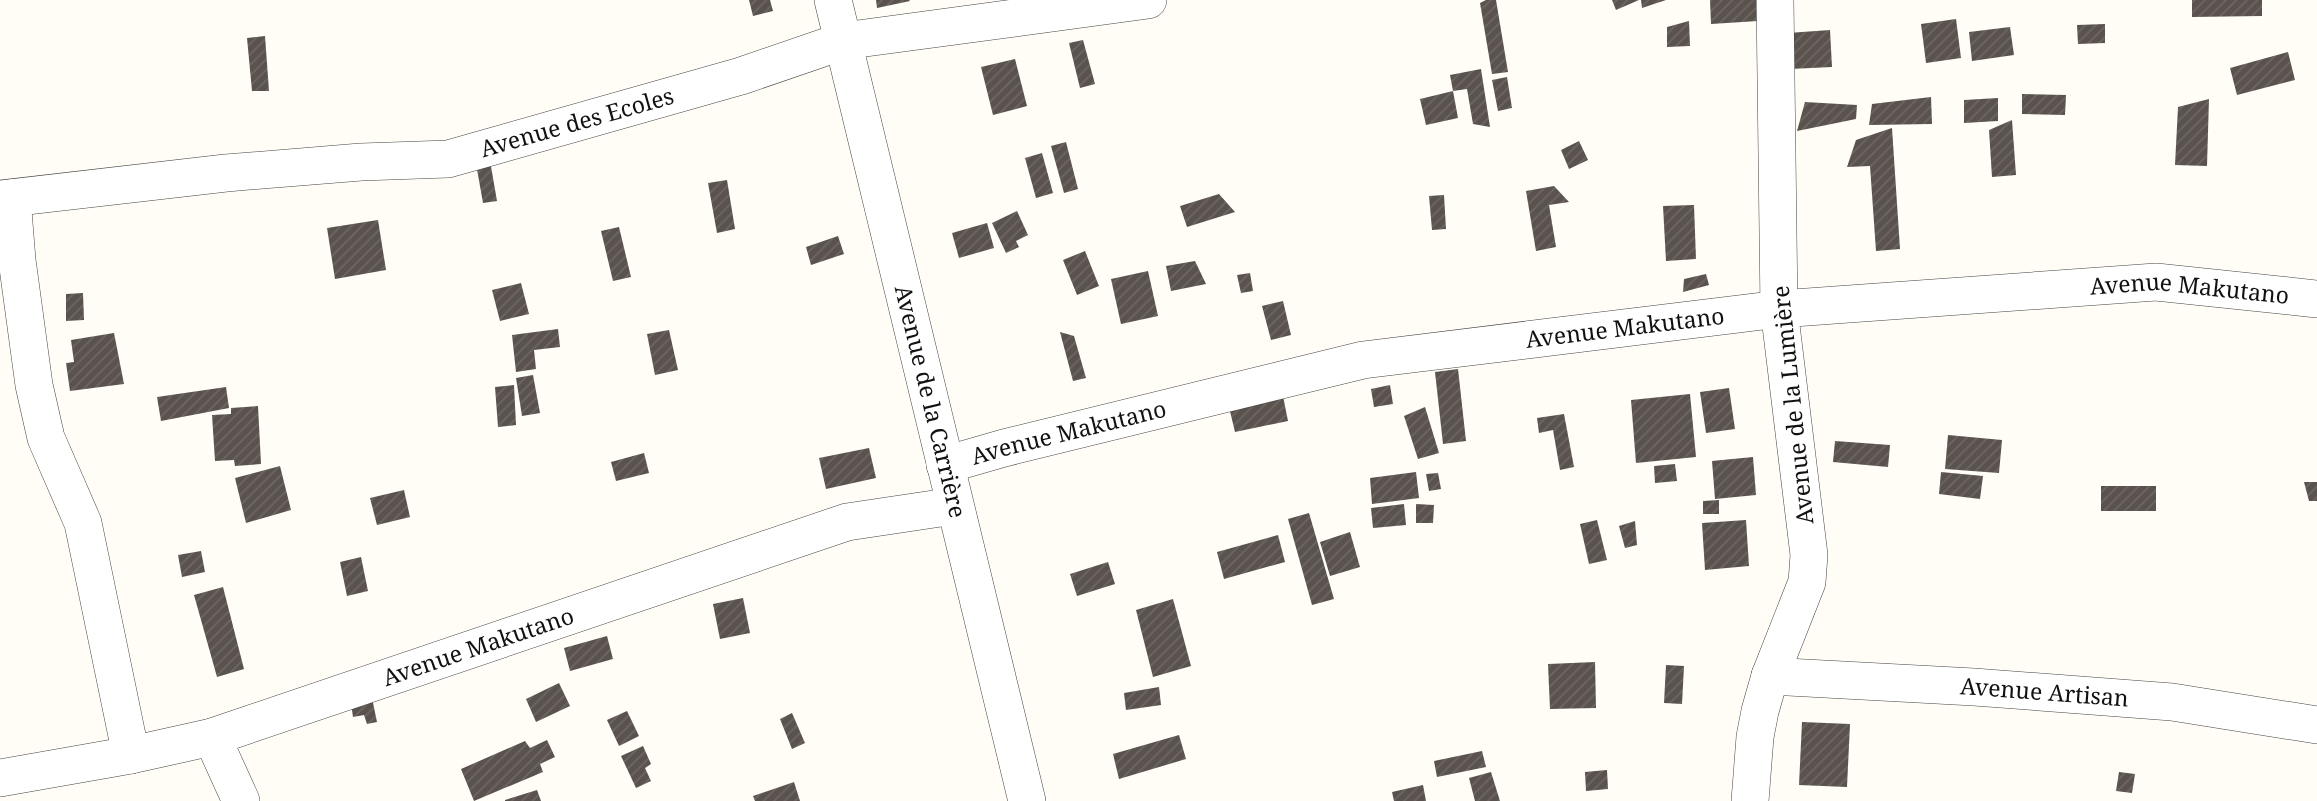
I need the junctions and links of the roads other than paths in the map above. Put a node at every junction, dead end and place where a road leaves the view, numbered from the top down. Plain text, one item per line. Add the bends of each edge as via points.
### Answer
1 (833, 0) edge
2 (1149, 0) edge
3 (1775, 0) edge
4 (843, 41) junction
5 (6, 198) edge
6 (2317, 299) edge
7 (1779, 309) junction
8 (945, 465) junction
9 (954, 506) junction
10 (1770, 676) junction
11 (2317, 725) edge
12 (212, 737) junction
13 (131, 755) junction
14 (0, 778) edge
15 (241, 801) edge
16 (1027, 801) edge
17 (1750, 801) edge

1 - 4 street, Avenue de la Carrière
2 - 4 street, Avenue des Ecoles
3 - 7 street, Avenue de la Lumière
4 - 5 street, Avenue des Ecoles via 741,76 448,159 226,173
4 - 8 street, Avenue de la Carrière
5 - 13 street via 34,385 47,438 83,523
6 - 7 street, Avenue Makutano via 2156,282
7 - 8 street, Avenue Makutano via 1363,360
7 - 10 street, Avenue de la Lumière via 1810,555 1807,583
8 - 9 street, Avenue de la Carrière
9 - 12 street, Avenue Makutano via 847,522
9 - 16 street, Avenue de la Carrière
10 - 11 street, Avenue Artisan via 2172,702
10 - 17 street, Avenue de la Lumière via 1755,737
12 - 13 street, Avenue Makutano
12 - 15 street
13 - 14 street, Avenue Makutano

